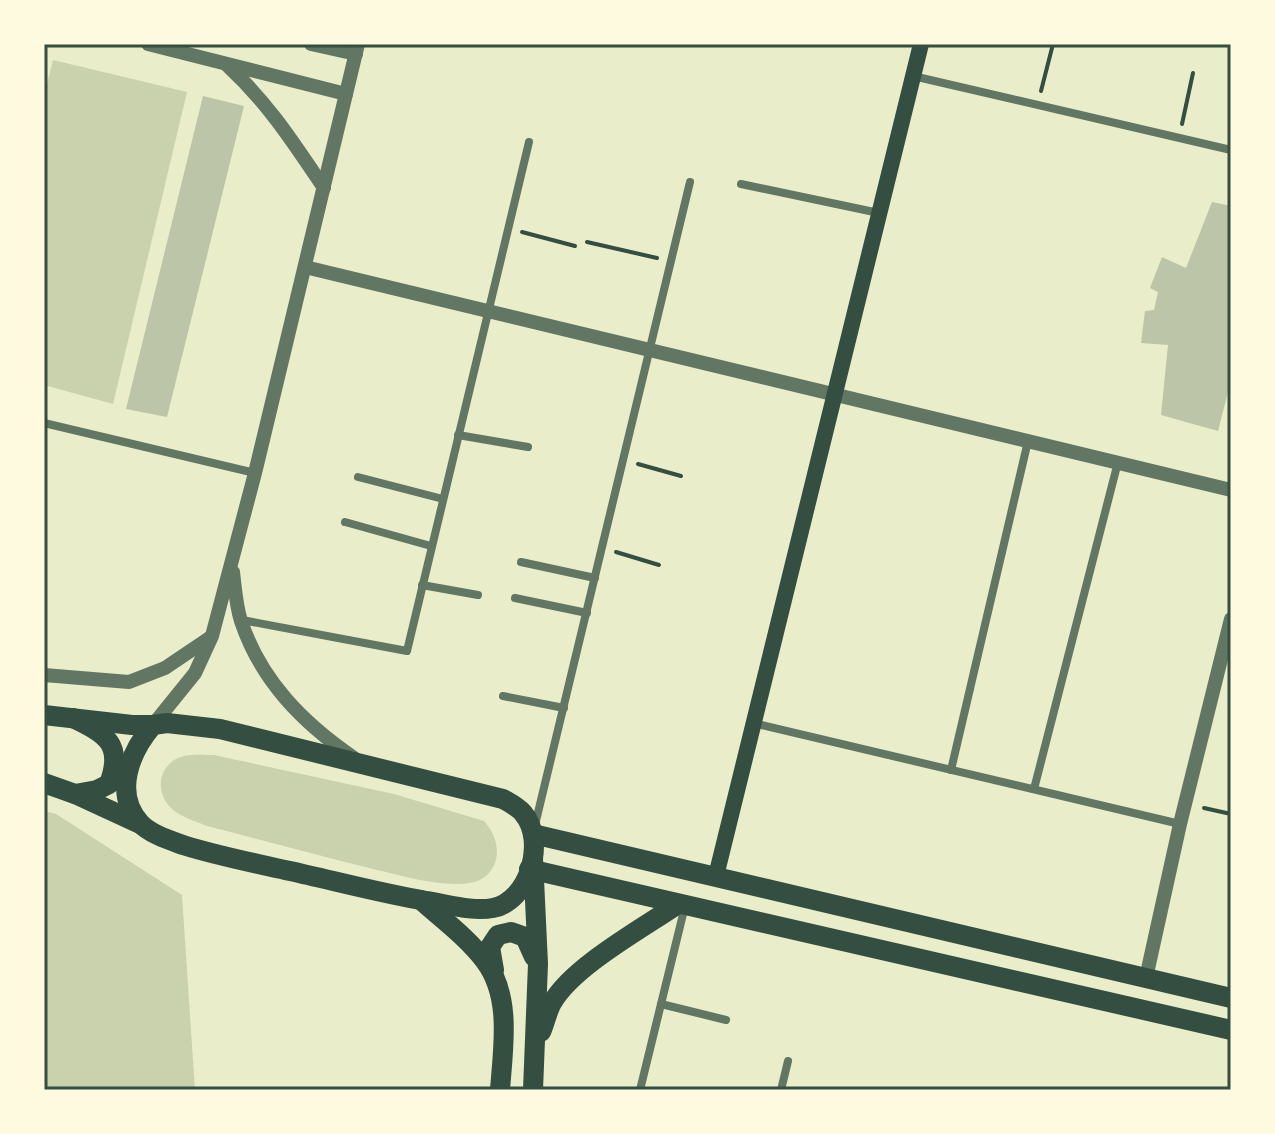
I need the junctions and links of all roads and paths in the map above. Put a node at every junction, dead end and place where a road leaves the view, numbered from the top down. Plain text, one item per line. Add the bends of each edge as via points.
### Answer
1 (148, 44) edge
2 (311, 44) edge
3 (921, 44) edge
4 (1053, 44) edge
5 (357, 49) edge
6 (224, 62) junction
7 (1193, 73) dead end
8 (913, 76) junction
9 (346, 94) junction
10 (1038, 105) junction
11 (1179, 138) junction
12 (529, 142) dead end
13 (1231, 150) edge
14 (690, 182) dead end
15 (741, 184) dead end
16 (324, 188) junction
17 (879, 213) junction
18 (508, 229) junction
19 (587, 242) dead end
20 (575, 246) dead end
21 (671, 261) junction
22 (305, 267) junction
23 (488, 311) junction
24 (651, 350) junction
25 (834, 394) junction
26 (44, 423) edge
27 (458, 435) junction
28 (1028, 441) junction
29 (528, 447) dead end
30 (624, 460) junction
31 (1118, 462) junction
32 (255, 473) junction
33 (681, 476) dead end
34 (358, 477) dead end
35 (1231, 490) edge
36 (443, 499) junction
37 (345, 522) dead end
38 (431, 546) junction
39 (602, 548) junction
40 (521, 562) dead end
41 (232, 563) junction
42 (659, 565) dead end
43 (595, 578) junction
44 (422, 585) junction
45 (478, 595) dead end
46 (515, 598) dead end
47 (587, 613) junction
48 (1231, 619) edge
49 (240, 620) junction
50 (212, 636) junction
51 (44, 675) edge
52 (503, 696) dead end
53 (564, 708) junction
54 (44, 715) edge
55 (73, 718) junction
56 (753, 723) junction
57 (153, 725) junction
58 (361, 763) junction
59 (951, 770) junction
60 (44, 783) edge
61 (1034, 789) junction
62 (75, 794) junction
63 (1186, 804) junction
64 (1231, 814) edge
65 (1180, 824) junction
66 (142, 825) junction
67 (533, 834) junction
68 (532, 865) junction
69 (716, 876) junction
70 (421, 900) junction
71 (682, 905) junction
72 (538, 964) junction
73 (1146, 978) junction
74 (497, 984) junction
75 (1231, 998) edge
76 (661, 1004) junction
77 (1139, 1008) junction
78 (726, 1020) dead end
79 (1231, 1030) edge
80 (536, 1048) junction
81 (788, 1061) dead end
82 (500, 1090) edge
83 (533, 1090) edge
84 (640, 1090) edge
85 (781, 1090) edge

1 - 6 street
2 - 5 street
3 - 8 main road
4 - 10 path
5 - 9 street
6 - 9 street
6 - 16 street via 265,103
7 - 11 path
8 - 10 street
8 - 17 main road
9 - 16 street
10 - 11 street
11 - 13 street
12 - 18 street
14 - 21 street
15 - 17 street
16 - 22 street
17 - 25 main road
18 - 20 path
18 - 23 street
19 - 21 path
21 - 24 street
22 - 23 street
22 - 32 street
23 - 24 street
23 - 27 street
24 - 25 street
24 - 30 street
25 - 28 street
25 - 56 main road
26 - 32 street
27 - 29 street
27 - 36 street
28 - 31 street
28 - 59 street
30 - 33 path
30 - 39 street
31 - 35 street
31 - 61 street
32 - 41 street
34 - 36 street
36 - 38 street
37 - 38 street
38 - 44 street
39 - 42 path
39 - 43 street
40 - 43 street
41 - 49 street
41 - 50 street
43 - 47 street
44 - 45 street
44 - 49 street via 407,651
46 - 47 street
47 - 53 street
48 - 63 street
49 - 58 street via 282,697 318,733
50 - 51 street via 165,668 129,682
50 - 57 street via 195,673
52 - 53 street
53 - 67 street
54 - 55 main road
55 - 57 main road
55 - 62 main road via 100,732 115,753 109,784
56 - 59 street
56 - 69 main road
57 - 58 main road via 198,725
57 - 66 main road via 133,754 126,780 128,805
58 - 67 main road via 503,799 524,814
59 - 61 street
60 - 62 main road
61 - 65 street
62 - 66 main road
63 - 64 path
63 - 65 street
65 - 73 street
66 - 70 main road via 215,854
67 - 68 main road
67 - 69 main road
68 - 70 main road via 516,895 503,906 486,909
68 - 71 main road
68 - 72 main road
69 - 73 main road
70 - 74 main road via 486,962
71 - 76 street
71 - 77 main road
71 - 80 main road via 565,985 551,1004
72 - 74 main road via 525,937 498,935 490,947
72 - 80 main road
73 - 75 main road
73 - 77 main road
74 - 82 main road via 504,1025
76 - 78 street
76 - 84 street
77 - 79 main road
80 - 83 main road
81 - 85 street

